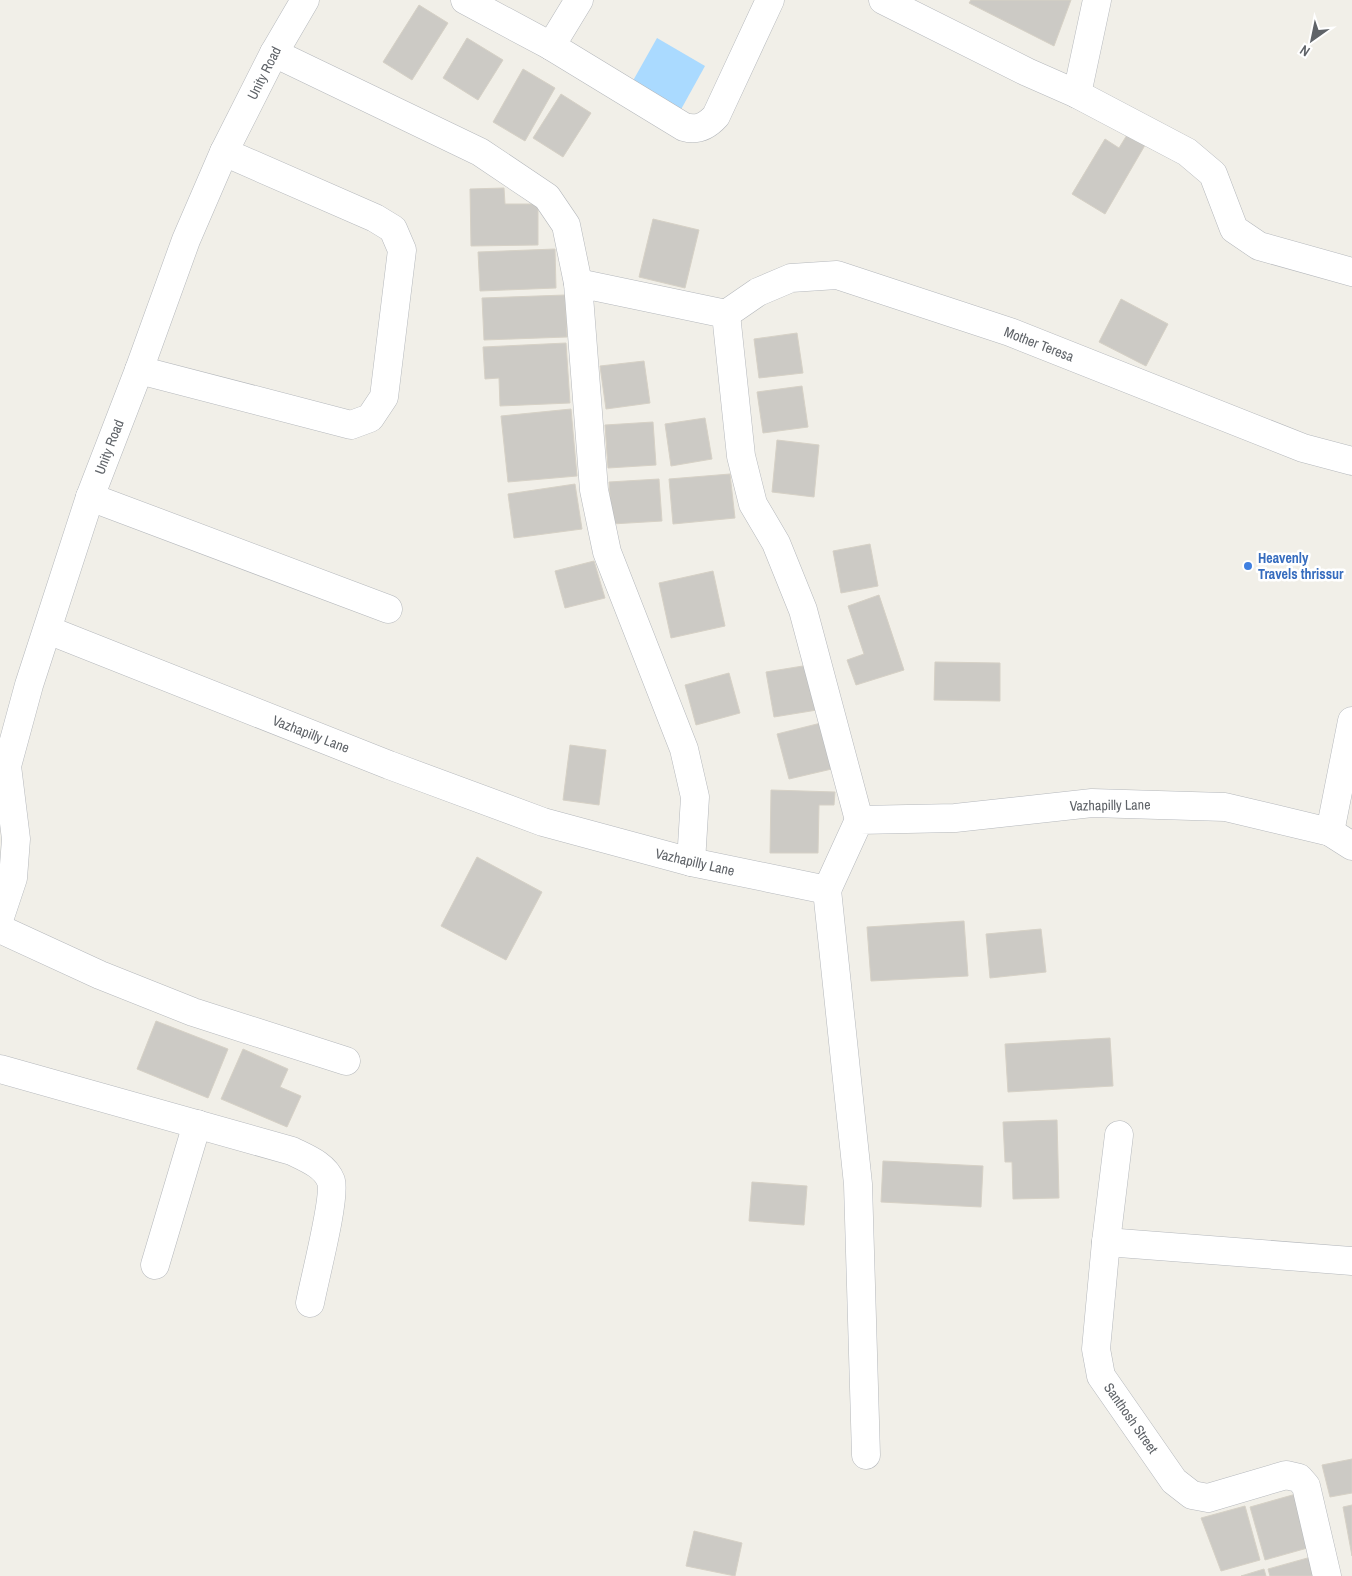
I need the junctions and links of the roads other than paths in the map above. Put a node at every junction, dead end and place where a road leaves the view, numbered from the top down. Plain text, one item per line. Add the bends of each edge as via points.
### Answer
1 (305, 0) edge
2 (464, 0) edge
3 (579, 0) edge
4 (770, 0) edge
5 (883, 0) edge
6 (1097, 0) edge
7 (551, 46) junction
8 (274, 52) junction
9 (1077, 94) junction
10 (224, 152) junction
11 (1352, 272) edge
12 (578, 283) junction
13 (726, 314) junction
14 (139, 370) junction
15 (1352, 461) edge
16 (90, 497) junction
17 (388, 609) dead end
18 (48, 630) junction
19 (1352, 721) edge
20 (3, 764) edge
21 (859, 820) junction
22 (1341, 839) edge
23 (691, 862) junction
24 (827, 890) junction
25 (0, 917) edge
26 (0, 929) edge
27 (346, 1061) dead end
28 (0, 1069) edge
29 (197, 1124) junction
30 (1119, 1135) dead end
31 (1106, 1242) junction
32 (1352, 1260) edge
33 (155, 1265) dead end
34 (310, 1303) dead end
35 (866, 1455) dead end
36 (1327, 1576) edge

1 - 8 street, Unity Road
2 - 7 street
3 - 7 street
4 - 7 street via 724,103 707,126 684,127
5 - 9 street
6 - 9 street
8 - 10 street, Unity Road
8 - 12 street via 480,152 547,197 566,225
9 - 11 street via 1187,152 1213,174 1234,229 1259,246
10 - 14 street, Unity Road via 186,240
10 - 14 street via 375,218 393,229 402,250 384,397 370,418 351,425
12 - 13 street
12 - 23 street via 594,490 607,552 684,749 695,797
13 - 15 street, Mother Teresa via 758,292 791,278 837,275 1010,332 1302,448
13 - 21 street via 741,456 753,504 776,544 803,610
14 - 16 street, Unity Road
16 - 17 street
16 - 18 street, Unity Road
18 - 20 street, Unity Road
18 - 23 street, Vazhapilly Lane via 543,822
19 - 22 street
20 - 25 street, Unity Road via 16,838 13,878
21 - 22 street, Vazhapilly Lane via 955,818 1092,802 1224,807
21 - 24 street
23 - 24 street, Vazhapilly Lane
24 - 35 street via 858,1184
26 - 27 street via 100,975 193,1012
28 - 29 street
29 - 33 street
29 - 34 street via 292,1151 319,1165 331,1182 331,1201
30 - 31 street, Santhosh Street
31 - 32 street
31 - 36 street, Santhosh Street via 1096,1349 1101,1376 1174,1480 1192,1495 1208,1498 1286,1475 1299,1478 1306,1486

